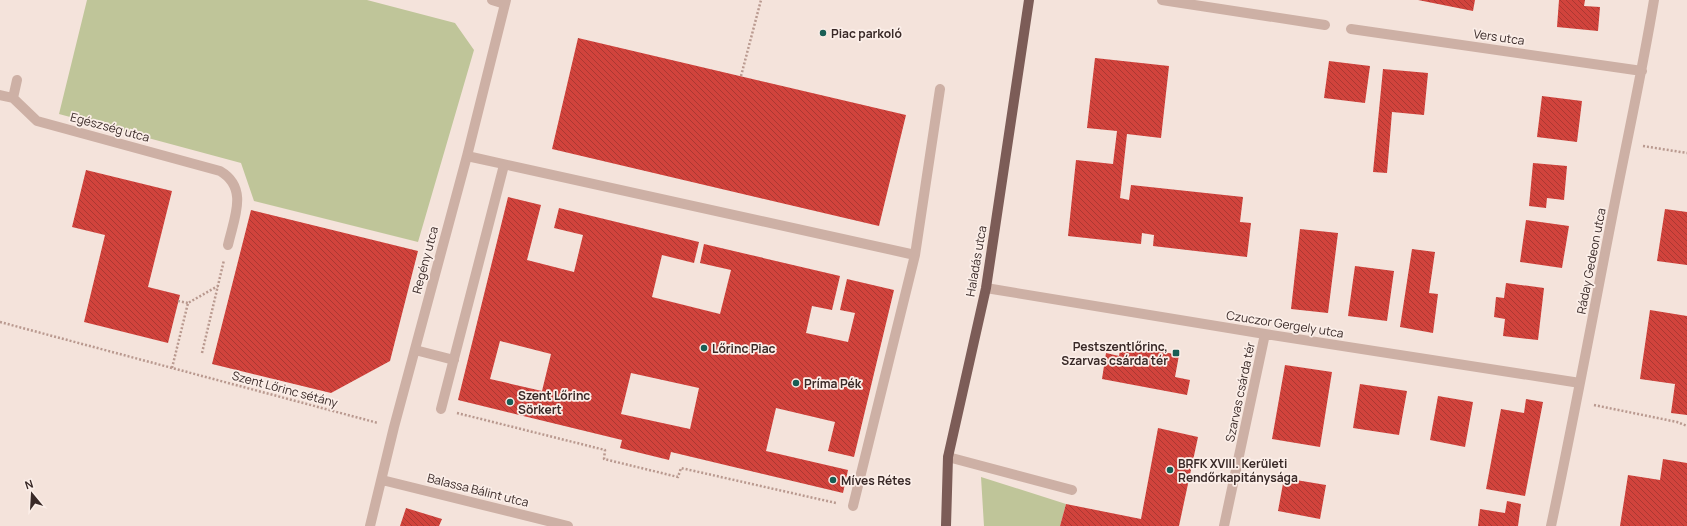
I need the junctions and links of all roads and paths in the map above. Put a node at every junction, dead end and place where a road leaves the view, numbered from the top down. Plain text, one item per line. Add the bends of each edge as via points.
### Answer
1 (492, 0) edge
2 (761, 0) edge
3 (1029, 0) edge
4 (1162, 0) edge
5 (1654, 0) edge
6 (506, 2) edge
7 (1325, 25) dead end
8 (1351, 28) dead end
9 (1642, 71) junction
10 (741, 76) dead end
11 (17, 80) dead end
12 (940, 89) dead end
13 (0, 95) edge
14 (13, 98) junction
15 (1627, 143) junction
16 (1687, 153) edge
17 (467, 156) junction
18 (504, 165) junction
19 (228, 245) joint
20 (915, 255) junction
21 (218, 286) junction
22 (986, 288) junction
23 (178, 301) dead end
24 (188, 303) junction
25 (0, 322) edge
26 (1265, 334) junction
27 (415, 350) junction
28 (202, 353) dead end
29 (454, 360) junction
30 (172, 368) junction
31 (1580, 383) junction
32 (1577, 401) junction
33 (441, 409) joint
34 (1687, 426) edge
35 (394, 427) junction
36 (948, 457) junction
37 (382, 480) junction
38 (1072, 490) dead end
39 (853, 506) joint
40 (370, 526) edge
41 (568, 526) edge
42 (946, 526) edge
43 (1224, 526) edge
44 (1551, 526) edge

1 - 6 street
2 - 10 path
3 - 22 main road, Haladás utca
4 - 7 street
5 - 9 street, Ráday Gedeon utca
6 - 17 street, Regény utca
8 - 9 street, Vers utca
9 - 15 street, Ráday Gedeon utca
11 - 14 street
12 - 20 street
13 - 14 street
14 - 19 street, Egészség utca via 37,121 227,175 235,184 238,199
15 - 16 path
15 - 31 street, Ráday Gedeon utca
17 - 18 street
17 - 27 street, Regény utca
18 - 20 street
18 - 29 street
19 - 21 path
20 - 39 street
21 - 24 path
21 - 28 path
22 - 26 street, Czuczor Gergely utca
22 - 36 main road, Haladás utca
23 - 24 path
24 - 30 path
25 - 30 path, Szent Lőrinc sétány
26 - 31 street, Czuczor Gergely utca
26 - 43 street, Szarvas csárda tér
27 - 29 street
27 - 35 street, Regény utca
29 - 33 street
30 - 35 path, Szent Lőrinc sétány
31 - 32 street, Ráday Gedeon utca
32 - 34 path
32 - 44 street, Ráday Gedeon utca
33 - 39 path via 605,450 604,459 678,477 681,468
35 - 37 street, Regény utca
36 - 38 street
36 - 42 main road, Haladás utca
37 - 40 street, Regény utca
37 - 41 street, Balassa Bálint utca

